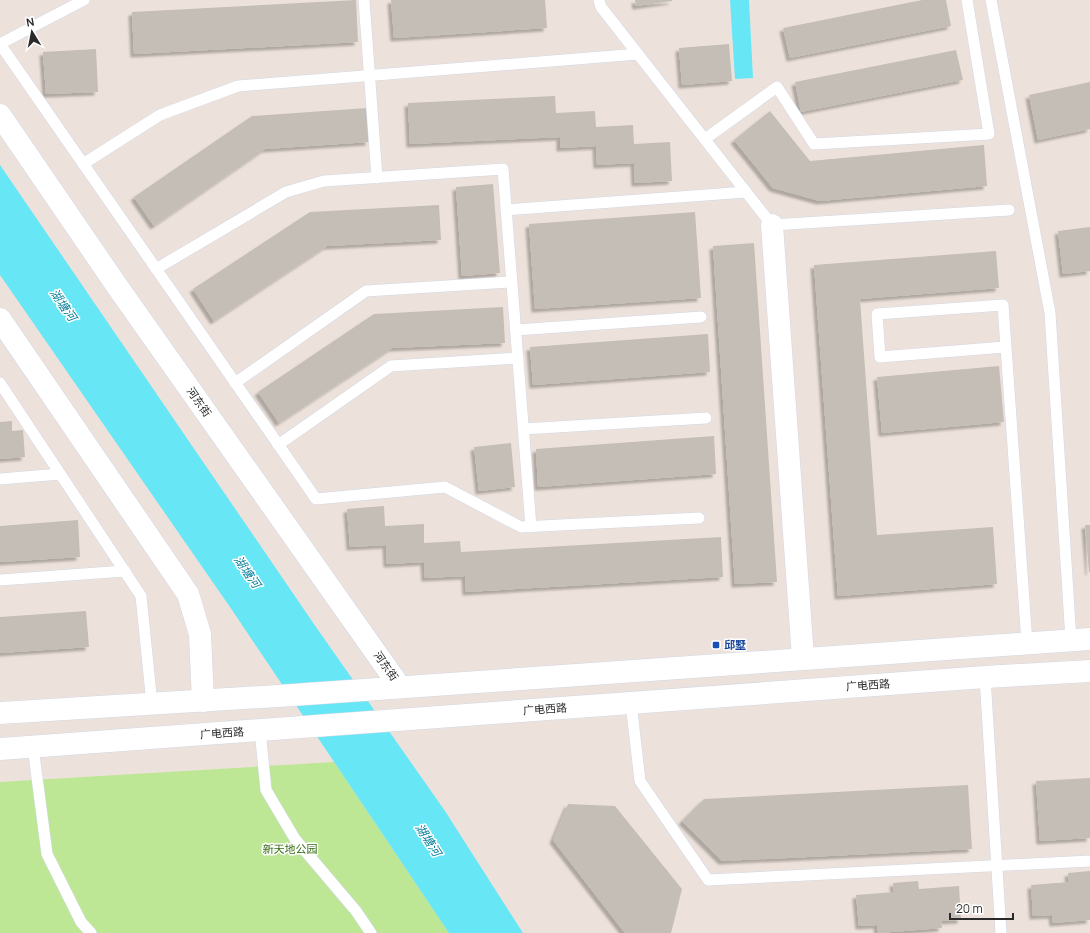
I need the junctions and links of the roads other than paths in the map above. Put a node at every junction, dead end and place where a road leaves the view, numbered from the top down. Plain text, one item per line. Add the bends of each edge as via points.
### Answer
1 (84, 0) edge
2 (364, 0) edge
3 (599, 0) edge
4 (967, 0) edge
5 (991, 0) edge
6 (0, 44) edge
7 (638, 54) junction
8 (369, 76) junction
9 (0, 115) edge
10 (705, 140) junction
11 (83, 164) junction
12 (377, 178) junction
13 (746, 192) junction
14 (506, 210) junction
15 (1008, 210) dead end
16 (772, 225) junction
17 (156, 269) junction
18 (511, 282) junction
19 (701, 317) dead end
20 (0, 319) edge
21 (516, 330) junction
22 (1005, 347) junction
23 (518, 358) junction
24 (235, 383) junction
25 (0, 384) edge
26 (706, 418) dead end
27 (523, 429) junction
28 (278, 445) junction
29 (60, 474) junction
30 (0, 478) edge
31 (699, 518) dead end
32 (532, 526) junction
33 (125, 571) junction
34 (0, 580) edge
35 (1080, 639) edge
36 (1027, 643) junction
37 (803, 658) junction
38 (1090, 671) edge
39 (985, 677) junction
40 (400, 687) junction
41 (203, 701) junction
42 (631, 703) junction
43 (152, 704) junction
44 (0, 713) edge
45 (260, 730) junction
46 (33, 747) junction
47 (0, 749) edge
48 (1090, 861) edge
49 (996, 866) junction
50 (91, 933) edge
51 (371, 933) edge
52 (1000, 933) edge

1 - 6 lane
2 - 8 lane
3 - 7 lane via 601,7
4 - 10 lane via 989,134 814,144 778,87
5 - 35 lane via 1050,313
6 - 11 lane
7 - 8 lane
7 - 10 lane
8 - 11 lane via 238,86 160,115
8 - 12 lane
9 - 40 main road, 河东街 via 117,286
10 - 13 lane
11 - 17 lane
12 - 14 lane via 503,169
12 - 17 lane via 324,181 286,192
13 - 14 lane
13 - 16 lane
14 - 18 lane
15 - 16 lane
16 - 37 main road
17 - 24 lane
18 - 21 lane
18 - 24 lane via 366,291
19 - 21 lane
20 - 41 main road via 188,594 200,634
21 - 23 lane
22 - 22 lane via 1003,305 877,314 880,357
22 - 36 lane
23 - 27 lane
23 - 28 lane via 391,366
24 - 28 lane
25 - 29 lane
26 - 27 lane
27 - 32 lane
28 - 32 lane via 316,499 445,487 521,527
29 - 30 lane
29 - 33 lane
31 - 32 lane
33 - 34 lane
33 - 43 lane via 141,596
35 - 36 main road
36 - 37 main road
37 - 40 main road
38 - 39 main road, 广电西路
39 - 42 main road, 广电西路
39 - 49 lane
40 - 41 main road
41 - 43 main road
42 - 45 main road, 广电西路
42 - 49 lane via 640,781 708,880
43 - 44 main road
45 - 46 main road, 广电西路
45 - 51 lane via 266,790 294,839 356,911
46 - 47 main road, 广电西路
46 - 50 lane via 47,854 81,922
48 - 49 lane
49 - 52 lane

